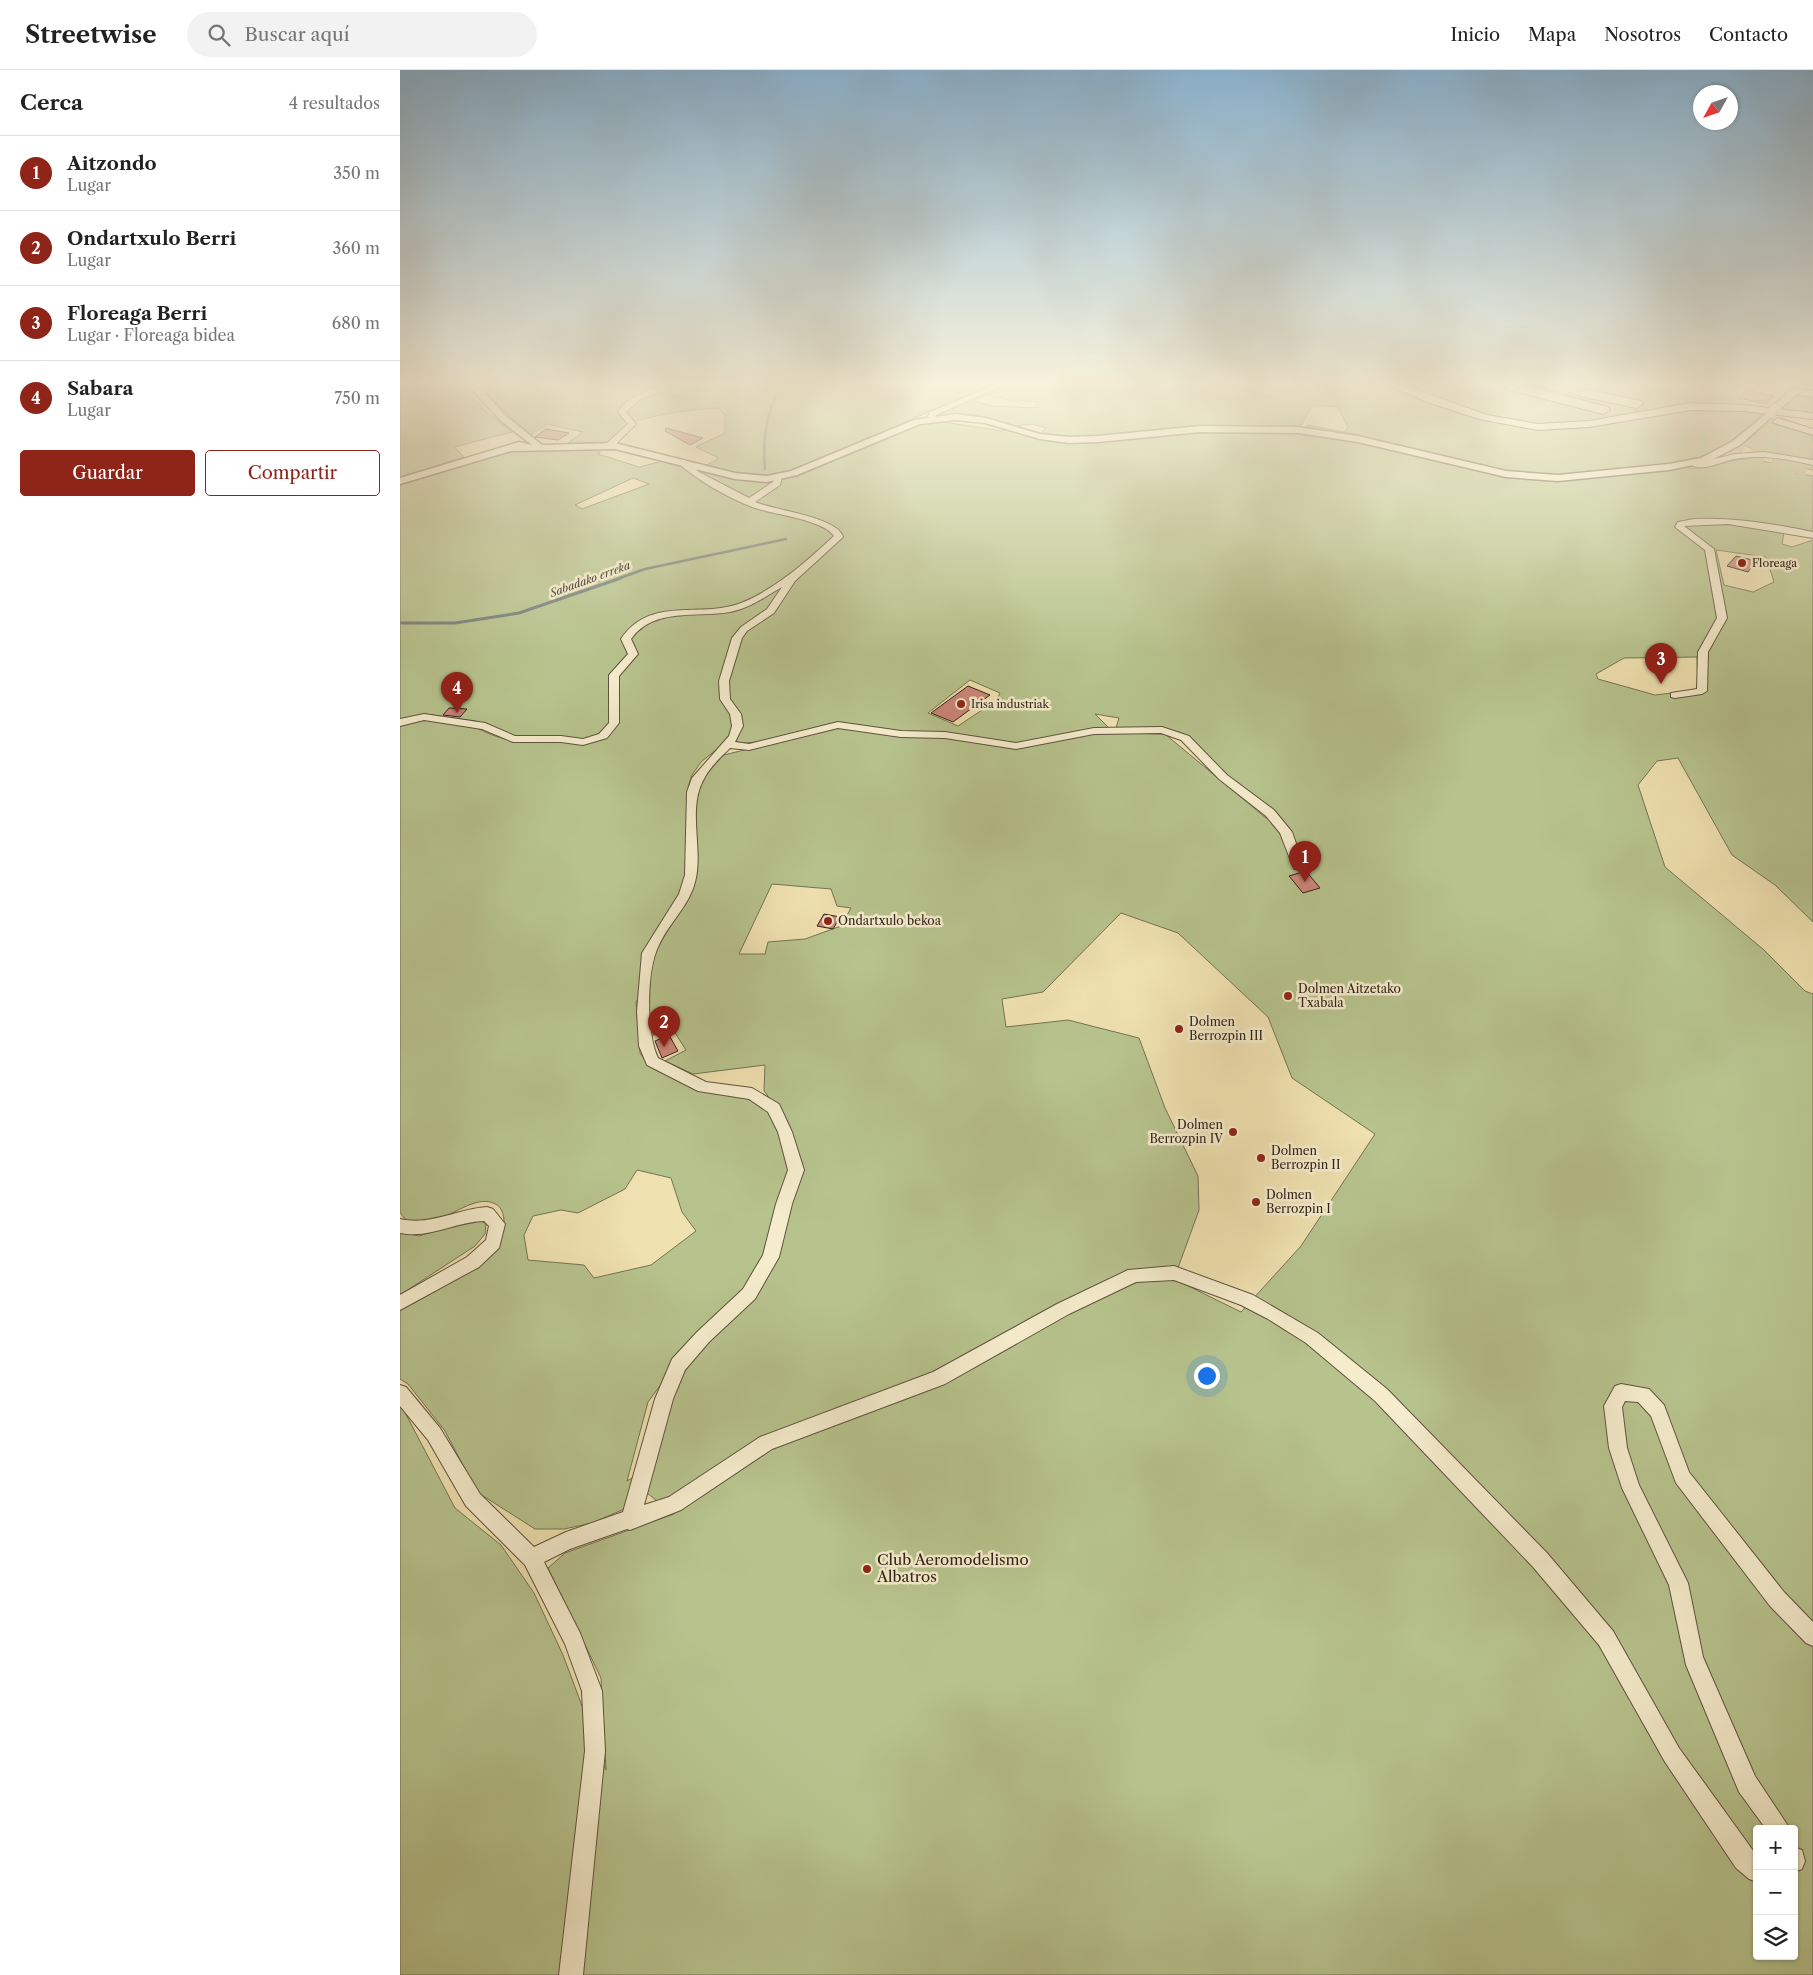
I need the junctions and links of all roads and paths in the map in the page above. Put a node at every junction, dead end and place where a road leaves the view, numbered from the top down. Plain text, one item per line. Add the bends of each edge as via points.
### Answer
1 (419, 475) edge
2 (698, 475) edge
3 (732, 475) edge
4 (787, 475) edge
5 (1522, 475) edge
6 (1579, 475) edge
7 (779, 478) junction
8 (400, 481) edge
9 (749, 502) junction
10 (1813, 535) edge
11 (792, 578) junction
12 (1675, 695) dead end
13 (400, 723) edge
14 (730, 745) junction
15 (1298, 866) dead end
16 (400, 1226) edge
17 (400, 1303) edge
18 (400, 1392) edge
19 (630, 1521) junction
20 (532, 1558) junction
21 (1813, 1636) edge
22 (1776, 1825) edge
23 (1753, 1867) edge
24 (571, 1975) edge

1 - 8 street
2 - 9 street
3 - 7 street via 748,479
4 - 7 street
5 - 6 street via 1537,478
7 - 9 street via 777,483
9 - 11 street via 820,523 838,533 836,541
10 - 12 street via 1758,525 1681,524 1679,527 1709,549 1722,618 1703,652 1702,691
11 - 13 street via 744,605 649,618 629,632 626,639 633,654 614,675 614,723 603,736 583,742 561,739 531,741 513,739 485,726 446,719 418,717
11 - 14 street via 771,610 737,638 724,681 725,699 737,712 738,727
14 - 15 street via 748,747 838,725 1016,746 1094,731 1172,732 1185,738 1224,778 1270,814 1286,832
14 - 19 street via 713,756 699,773 693,792 691,876 684,895 650,947 644,969 645,1045 652,1060 703,1087 752,1094 774,1108 796,1170 771,1258 749,1294 678,1365 664,1399
16 - 17 street via 414,1230 431,1228 472,1214 487,1214 497,1224 493,1243 473,1262
18 - 20 street via 434,1434 473,1500
19 - 20 street via 566,1541
19 - 23 street via 674,1504 766,1443 938,1378 1134,1275 1174,1273 1247,1300 1274,1314 1312,1338 1381,1395 1540,1560 1606,1638 1672,1755 1744,1860
20 - 24 street via 573,1640 592,1691 595,1751
21 - 22 street via 1777,1599 1682,1477 1658,1411 1643,1395 1621,1392 1613,1406 1618,1448 1631,1488 1678,1583 1693,1658 1747,1784

